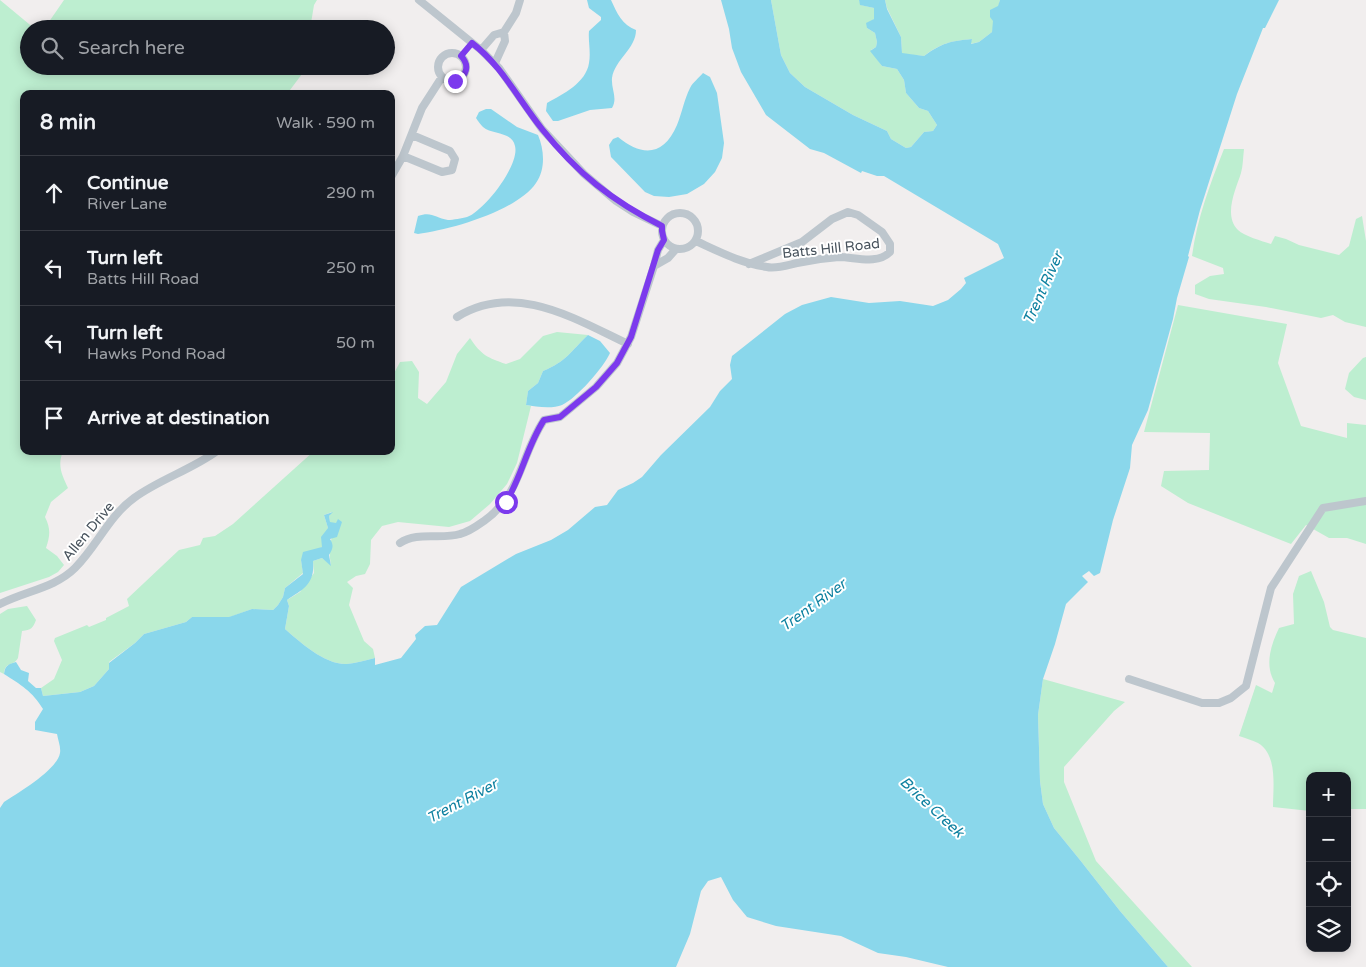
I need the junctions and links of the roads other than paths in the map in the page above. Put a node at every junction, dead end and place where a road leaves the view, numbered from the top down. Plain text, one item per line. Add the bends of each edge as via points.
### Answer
1 (419, 0) edge
2 (520, 0) edge
3 (504, 32) junction
4 (472, 43) junction
5 (482, 50) junction
6 (461, 56) junction
7 (495, 64) junction
8 (442, 77) junction
9 (412, 135) junction
10 (403, 156) junction
11 (395, 170) edge
12 (662, 226) junction
13 (664, 240) junction
14 (696, 241) junction
15 (676, 249) junction
16 (782, 251) junction
17 (749, 264) junction
18 (787, 265) junction
19 (654, 266) junction
20 (457, 317) dead end
21 (628, 344) junction
22 (211, 455) edge
23 (1366, 501) edge
24 (400, 543) dead end
25 (0, 604) edge
26 (1129, 680) dead end

1 - 4 street
2 - 3 street
3 - 5 street via 494,35
3 - 7 street via 505,41
4 - 5 street
4 - 6 street
5 - 7 street
6 - 8 street via 447,54 440,60 438,69
6 - 8 street via 466,68 463,77 450,81
7 - 12 street via 542,129 584,174 616,201
8 - 9 street via 422,108
9 - 10 street
9 - 10 street via 450,151 455,159 452,170 442,172
10 - 11 street
12 - 13 street
12 - 14 street via 670,216 688,215 698,229
13 - 15 street
13 - 19 street
14 - 15 street via 688,248
14 - 17 street, Batts Hill Road
15 - 19 street
16 - 17 street, Batts Hill Road
16 - 18 street
16 - 18 street, Batts Hill Road via 848,212 876,227 890,244 890,252 878,259 841,257
17 - 18 street, Batts Hill Road via 771,268
19 - 21 street
20 - 21 street via 489,304 527,303 569,316
21 - 24 street via 617,363 596,387 560,417 544,420 531,442 513,490 496,512 462,534 406,539
22 - 25 street, Allen Drive via 134,498 116,513 74,569 56,582
23 - 26 street via 1323,508 1318,515 1271,588 1246,686 1231,698 1219,703 1202,703

